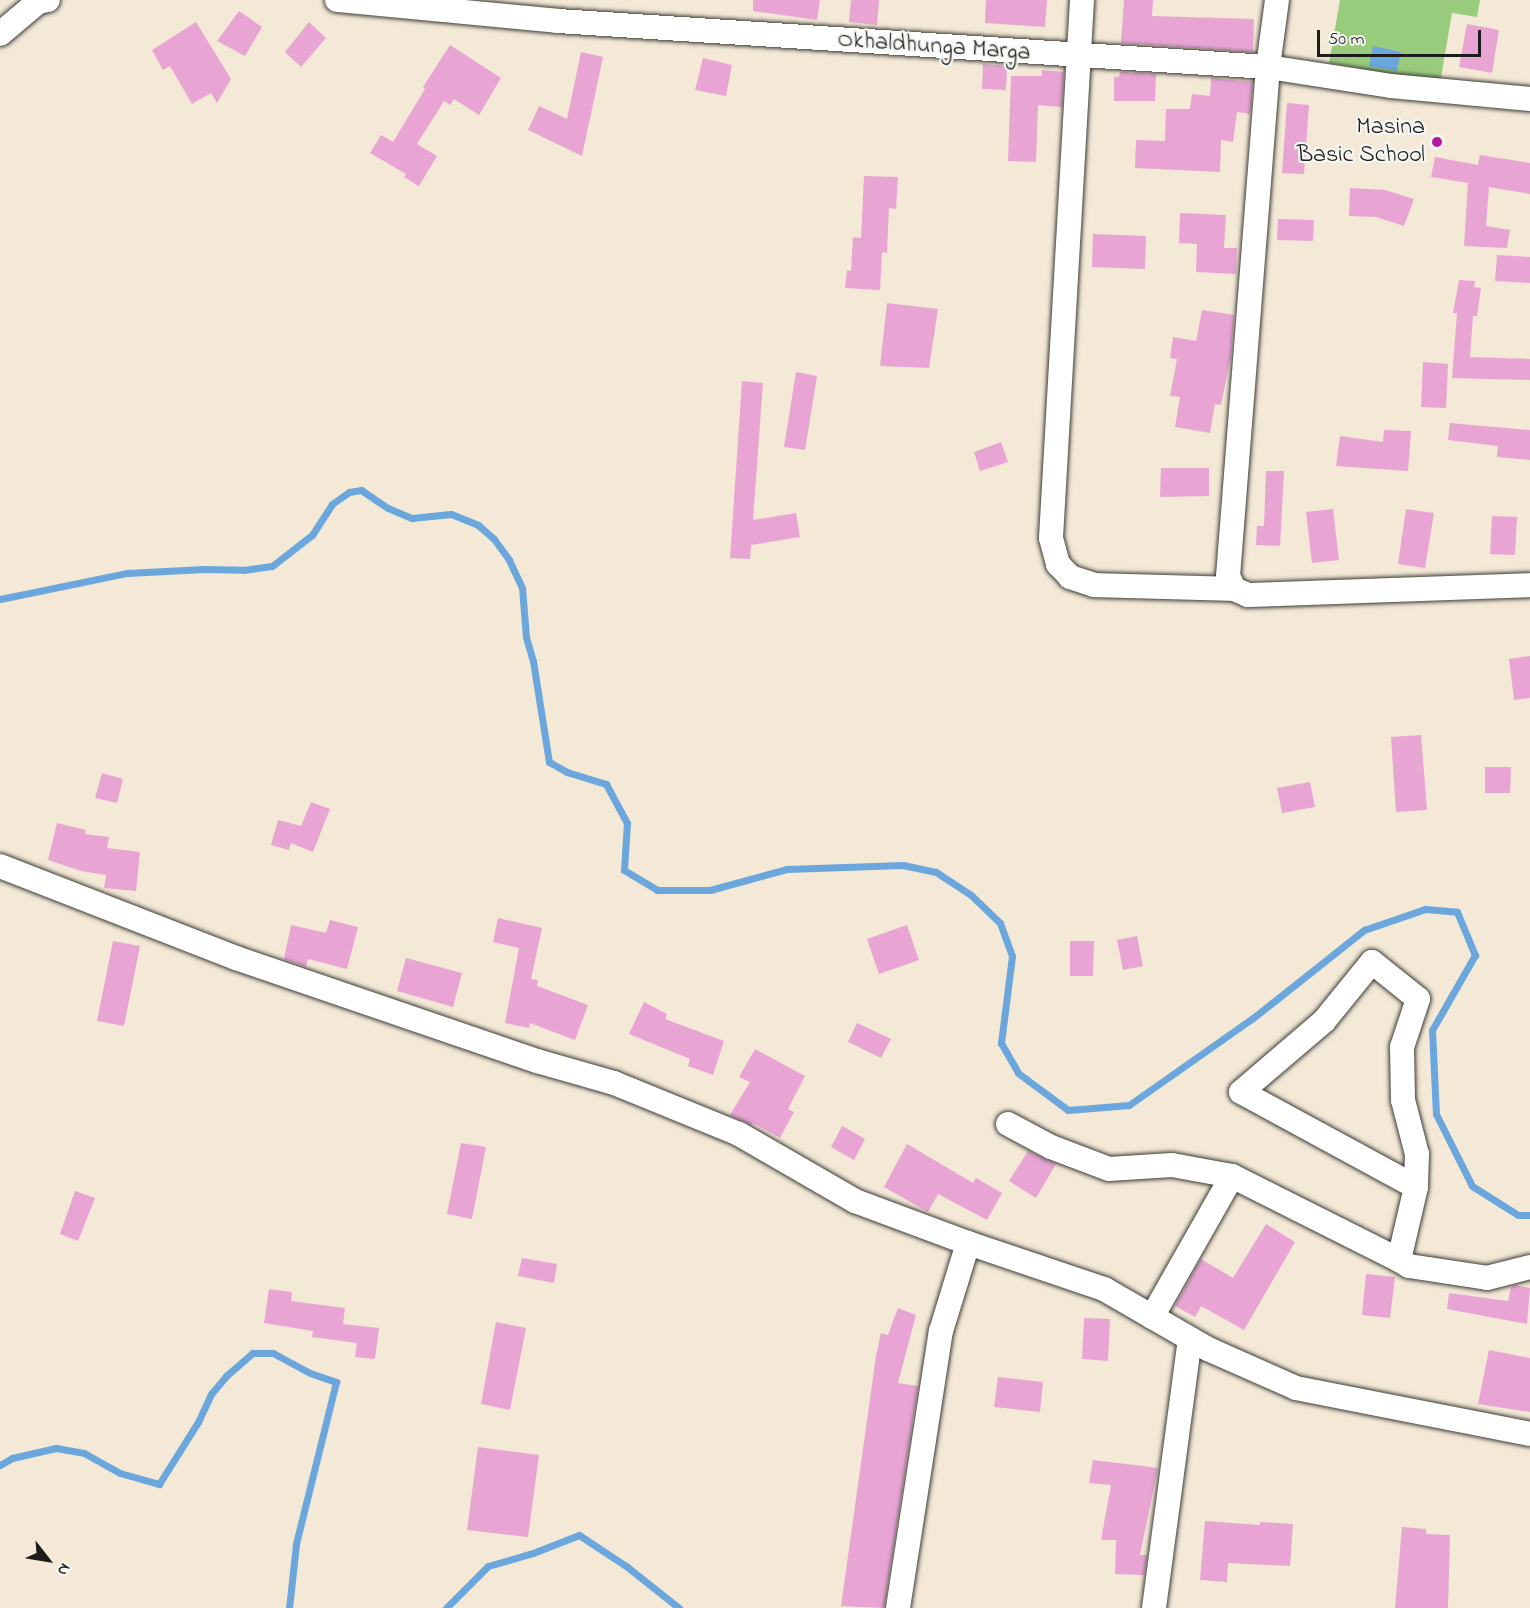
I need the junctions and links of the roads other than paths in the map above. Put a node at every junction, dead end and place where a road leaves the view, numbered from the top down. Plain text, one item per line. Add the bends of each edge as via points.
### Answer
1 (48, 0) edge
2 (337, 0) edge
3 (1082, 0) edge
4 (1277, 0) edge
5 (0, 34) edge
6 (1078, 57) junction
7 (1268, 67) junction
8 (1530, 99) edge
9 (1530, 585) edge
10 (1234, 589) junction
11 (0, 866) edge
12 (1008, 1124) dead end
13 (1232, 1176) junction
14 (1416, 1187) junction
15 (968, 1244) junction
16 (1399, 1260) junction
17 (1530, 1267) edge
18 (1152, 1317) junction
19 (1190, 1339) junction
20 (1530, 1434) edge
21 (898, 1608) edge
22 (1154, 1608) edge

1 - 5 street via 38,2
2 - 6 street, Okhaldhunga Marga via 558,21
3 - 6 street
4 - 7 street
6 - 7 street, Okhaldhunga Marga
6 - 10 street via 1052,505 1051,538 1058,564 1070,577 1094,585
7 - 8 street, Okhaldhunga Marga via 1391,86
7 - 10 street via 1228,576
9 - 10 street via 1248,595
11 - 15 street via 236,958 537,1061 614,1083 740,1134 855,1201
12 - 13 street via 1051,1147 1109,1169 1172,1166
13 - 16 street
13 - 18 street
14 - 14 street via 1241,1092 1324,1021 1372,962 1418,999 1402,1047 1403,1100 1417,1154
14 - 16 street
15 - 18 street via 1104,1289
15 - 21 street via 941,1331
16 - 17 street via 1409,1266 1487,1278
18 - 19 street
19 - 20 street via 1296,1388
19 - 22 street

